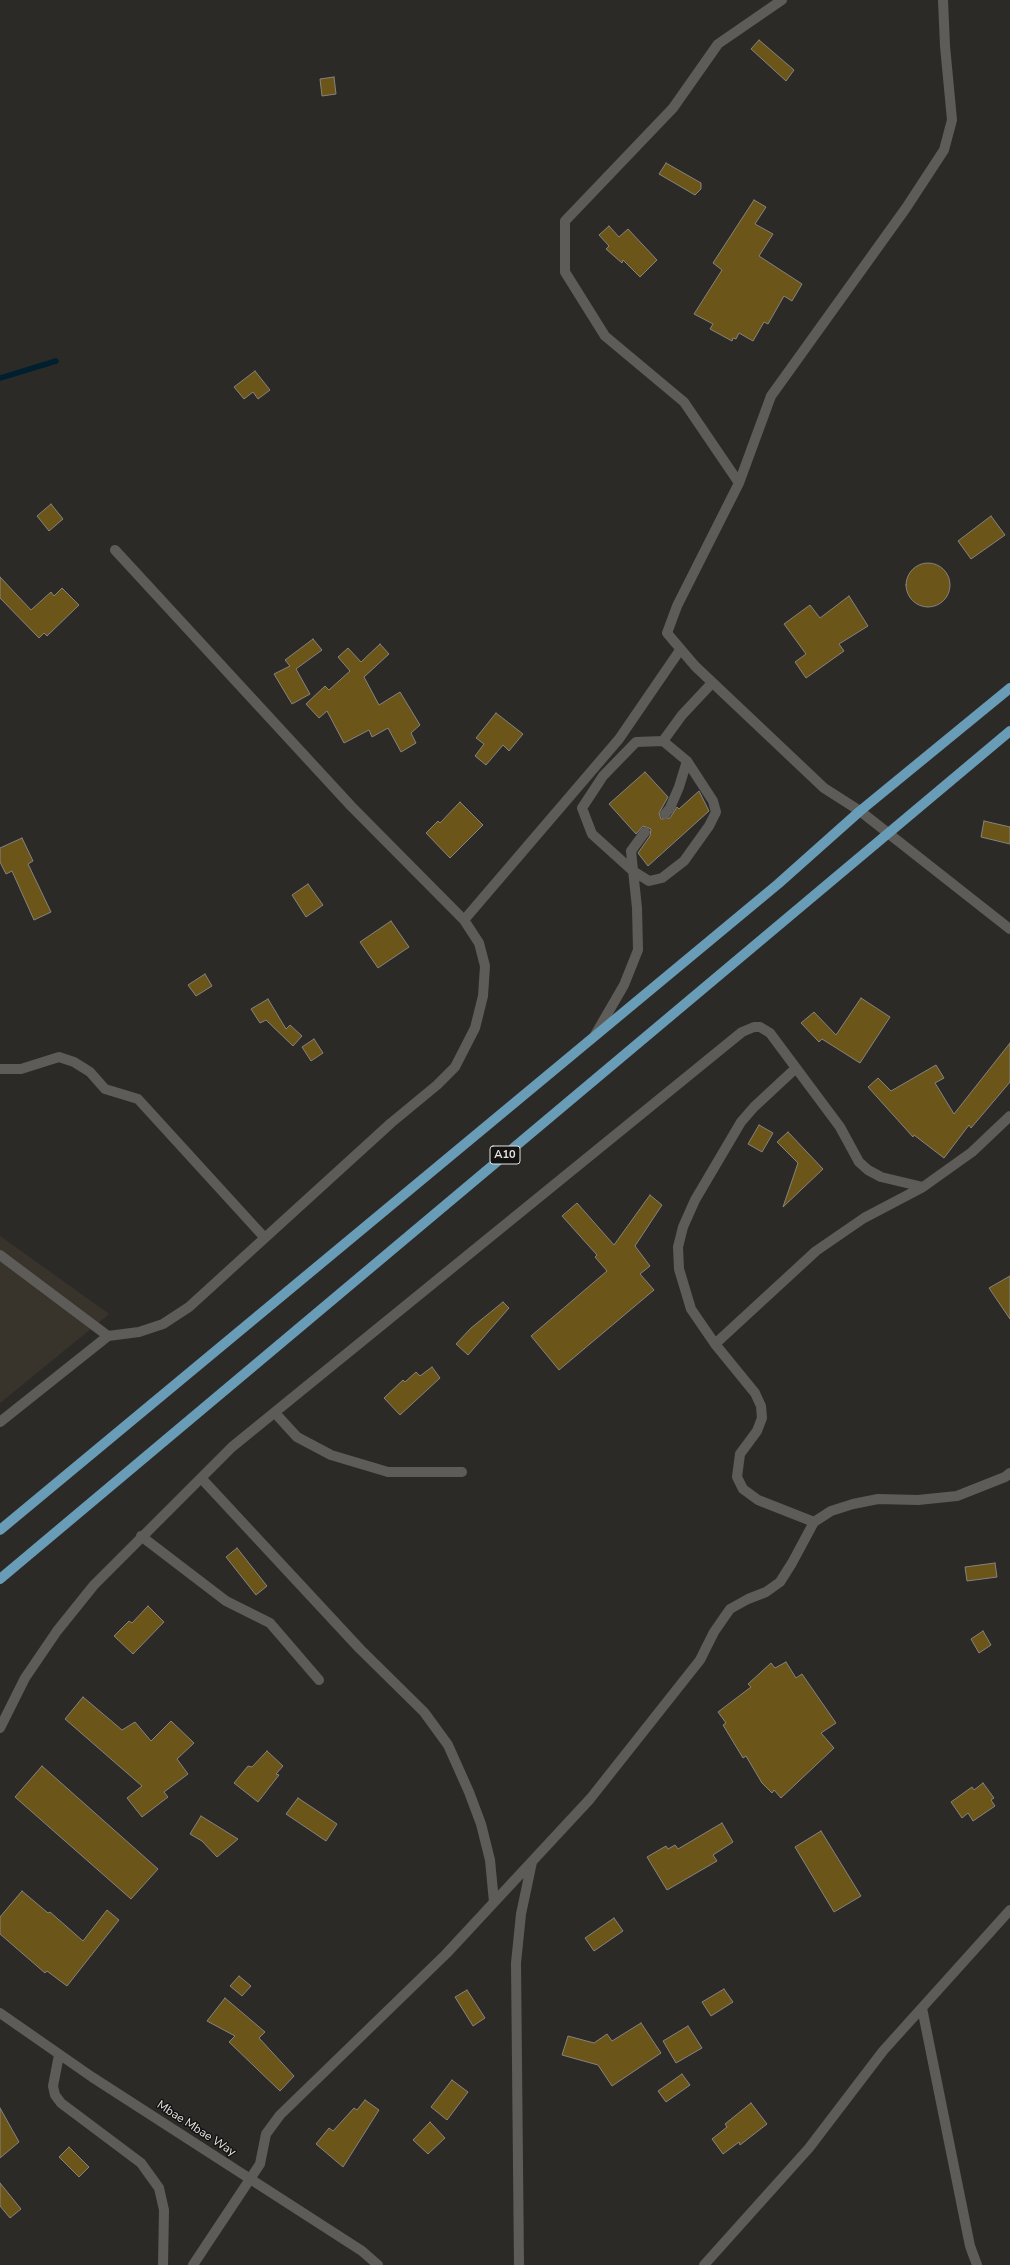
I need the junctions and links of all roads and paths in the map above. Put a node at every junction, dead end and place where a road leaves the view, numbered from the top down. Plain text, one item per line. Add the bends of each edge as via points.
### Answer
1 (782, 0) edge
2 (943, 0) edge
3 (739, 483) junction
4 (115, 550) dead end
5 (680, 650) junction
6 (712, 683) junction
7 (1010, 688) edge
8 (1010, 731) edge
9 (663, 741) junction
10 (687, 761) junction
11 (860, 811) junction
12 (665, 814) dead end
13 (645, 832) dead end
14 (888, 833) junction
15 (633, 871) junction
16 (464, 920) junction
17 (1010, 929) edge
18 (594, 1037) junction
19 (796, 1068) junction
20 (0, 1069) edge
21 (1010, 1116) edge
22 (923, 1187) junction
23 (264, 1237) junction
24 (0, 1255) edge
25 (108, 1336) junction
26 (715, 1344) junction
27 (276, 1413) junction
28 (0, 1422) edge
29 (462, 1472) dead end
30 (1010, 1473) edge
31 (202, 1479) junction
32 (814, 1522) junction
33 (0, 1530) edge
34 (141, 1536) junction
35 (0, 1579) edge
36 (319, 1680) dead end
37 (0, 1728) edge
38 (532, 1862) junction
39 (494, 1902) junction
40 (1010, 1910) edge
41 (922, 2008) junction
42 (0, 2013) edge
43 (59, 2055) junction
44 (250, 2180) junction
45 (163, 2265) edge
46 (193, 2265) edge
47 (378, 2265) edge
48 (520, 2265) edge
49 (704, 2265) edge
50 (977, 2265) edge

1 - 3 street via 718,44 673,108 565,221 565,272 605,336 684,402
2 - 3 street via 952,120 944,150 906,208 771,396
3 - 5 street via 671,621 667,633
4 - 16 street via 351,806
5 - 6 street
5 - 16 street via 619,739
6 - 9 street via 682,715
6 - 11 street via 824,788
7 - 11 main road, A10
8 - 14 main road, A10
9 - 10 street
9 - 15 street via 636,742 603,776 582,808 592,834
10 - 12 street via 679,787
10 - 15 street via 707,790 716,812 684,861 662,878 649,881
11 - 14 street
11 - 18 main road, A10 via 778,884
13 - 15 street via 631,851
14 - 17 street
14 - 35 main road, A10
15 - 18 street via 638,950 624,985
16 - 23 street via 474,932 485,966 483,996 476,1028 455,1067
18 - 33 main road, A10
19 - 22 street via 840,1127 859,1162 881,1177
19 - 26 street via 754,1107 742,1122 714,1165 683,1227 678,1247 679,1269 686,1296 695,1315
19 - 27 street via 765,1030 754,1027 742,1032
20 - 23 street via 21,1069 59,1057 74,1062 90,1072 105,1089 138,1099
21 - 22 street via 972,1152
22 - 26 street via 864,1218 816,1251
23 - 25 street via 190,1307 163,1324 139,1332
24 - 25 street
25 - 28 street
26 - 32 street via 755,1393 761,1406 762,1418 757,1431 740,1454 737,1477 743,1489 758,1500
27 - 29 street via 296,1437 331,1455 388,1472
27 - 31 street via 232,1447
30 - 32 street via 957,1496 918,1500 878,1499 831,1511
31 - 34 street
31 - 39 street via 360,1649 424,1712 448,1745 481,1824 490,1860
32 - 38 street via 780,1582 766,1592 730,1609 714,1632 700,1660 633,1747 590,1799
34 - 36 street via 226,1601 270,1623
34 - 37 street via 94,1585 57,1631 25,1678
38 - 39 street
38 - 48 street via 521,1914 516,1963
39 - 44 street via 446,1954 280,2115 266,2134 260,2164
40 - 41 street
41 - 49 street via 883,2051 809,2148
41 - 50 street via 970,2246
42 - 43 street, Mbae Mbae Way
43 - 44 street, Mbae Mbae Way
43 - 45 street via 53,2086 54,2095 141,2163 160,2188 164,2210
44 - 46 street
44 - 47 street, Mbae Mbae Way via 362,2251

